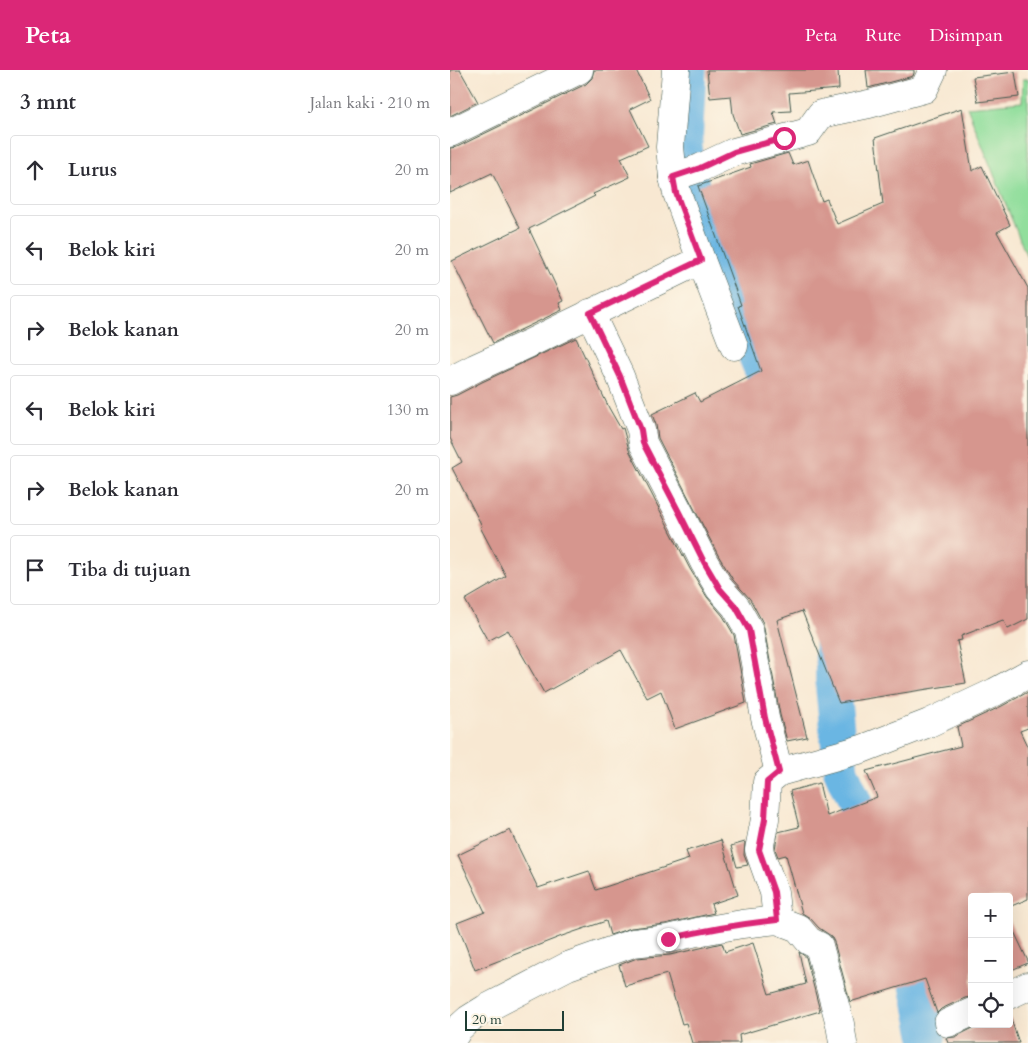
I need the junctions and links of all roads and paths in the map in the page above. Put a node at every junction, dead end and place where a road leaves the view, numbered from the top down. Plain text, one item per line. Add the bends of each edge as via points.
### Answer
1 (579, 70) edge
2 (676, 70) edge
3 (933, 70) edge
4 (450, 133) edge
5 (685, 173) junction
6 (701, 260) junction
7 (590, 313) junction
8 (734, 346) dead end
9 (450, 381) edge
10 (1028, 674) edge
11 (779, 772) junction
12 (777, 920) junction
13 (1028, 986) edge
14 (1013, 993) edge
15 (450, 1043) edge
16 (843, 1043) edge

1 - 4 street
2 - 5 street via 670,147
3 - 5 street via 924,89 821,114 808,132 734,152
5 - 6 street via 676,193
6 - 7 street
6 - 8 street
7 - 9 street
7 - 11 street via 620,376 643,443 704,562 749,630 765,718
10 - 11 street via 929,723 862,750
11 - 12 street via 767,782 759,850 774,892
12 - 15 street via 633,944 568,966 469,1019
12 - 16 street via 798,928 809,941 819,946
13 - 14 street

